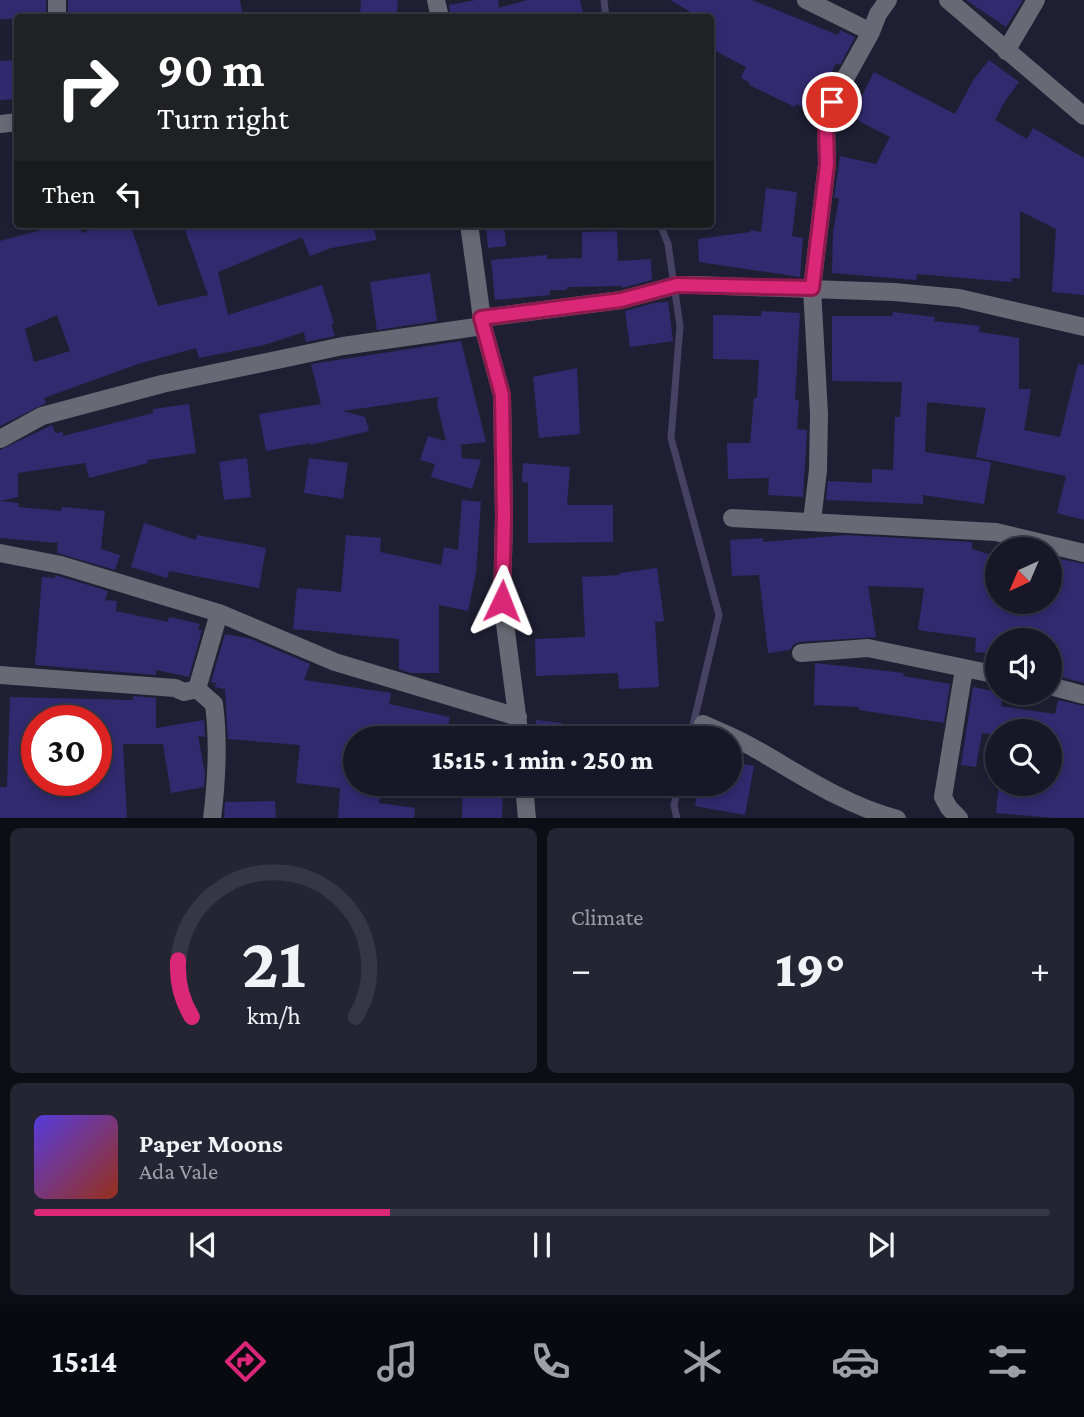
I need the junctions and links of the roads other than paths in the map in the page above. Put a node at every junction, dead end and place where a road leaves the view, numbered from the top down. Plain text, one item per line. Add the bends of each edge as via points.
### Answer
1 (807, 0) edge
2 (888, 0) edge
3 (948, 0) edge
4 (1036, 0) edge
5 (871, 32) junction
6 (1006, 51) junction
7 (1084, 116) edge
8 (470, 228) edge
9 (812, 288) junction
10 (482, 322) junction
11 (1084, 327) edge
12 (0, 439) edge
13 (733, 518) dead end
14 (812, 521) junction
15 (0, 553) edge
16 (1084, 553) edge
17 (219, 613) junction
18 (801, 653) dead end
19 (964, 669) junction
20 (985, 673) edge
21 (0, 675) edge
22 (197, 689) junction
23 (1062, 689) edge
24 (1084, 695) edge
25 (518, 718) junction
26 (703, 724) dead end
27 (519, 726) edge
28 (525, 796) edge
29 (212, 818) edge
30 (527, 818) edge
31 (897, 818) edge
32 (960, 818) edge

1 - 5 street
2 - 5 street
3 - 6 street
4 - 6 street
5 - 9 street via 832,102 826,127 827,164
6 - 7 street
8 - 10 street
9 - 10 street via 677,285 621,300
9 - 11 street via 959,298
9 - 14 street via 819,414
10 - 12 street via 343,345 162,384 42,416
10 - 25 street via 502,395 502,601
13 - 14 street
14 - 16 street via 996,532
15 - 17 street via 61,565
17 - 22 street
17 - 25 street via 335,662
18 - 19 street via 868,648
19 - 20 street
19 - 32 street via 943,797
21 - 22 street via 184,692
22 - 29 street via 214,704 217,728
23 - 24 street
25 - 27 street
26 - 31 street via 831,794
28 - 30 street

